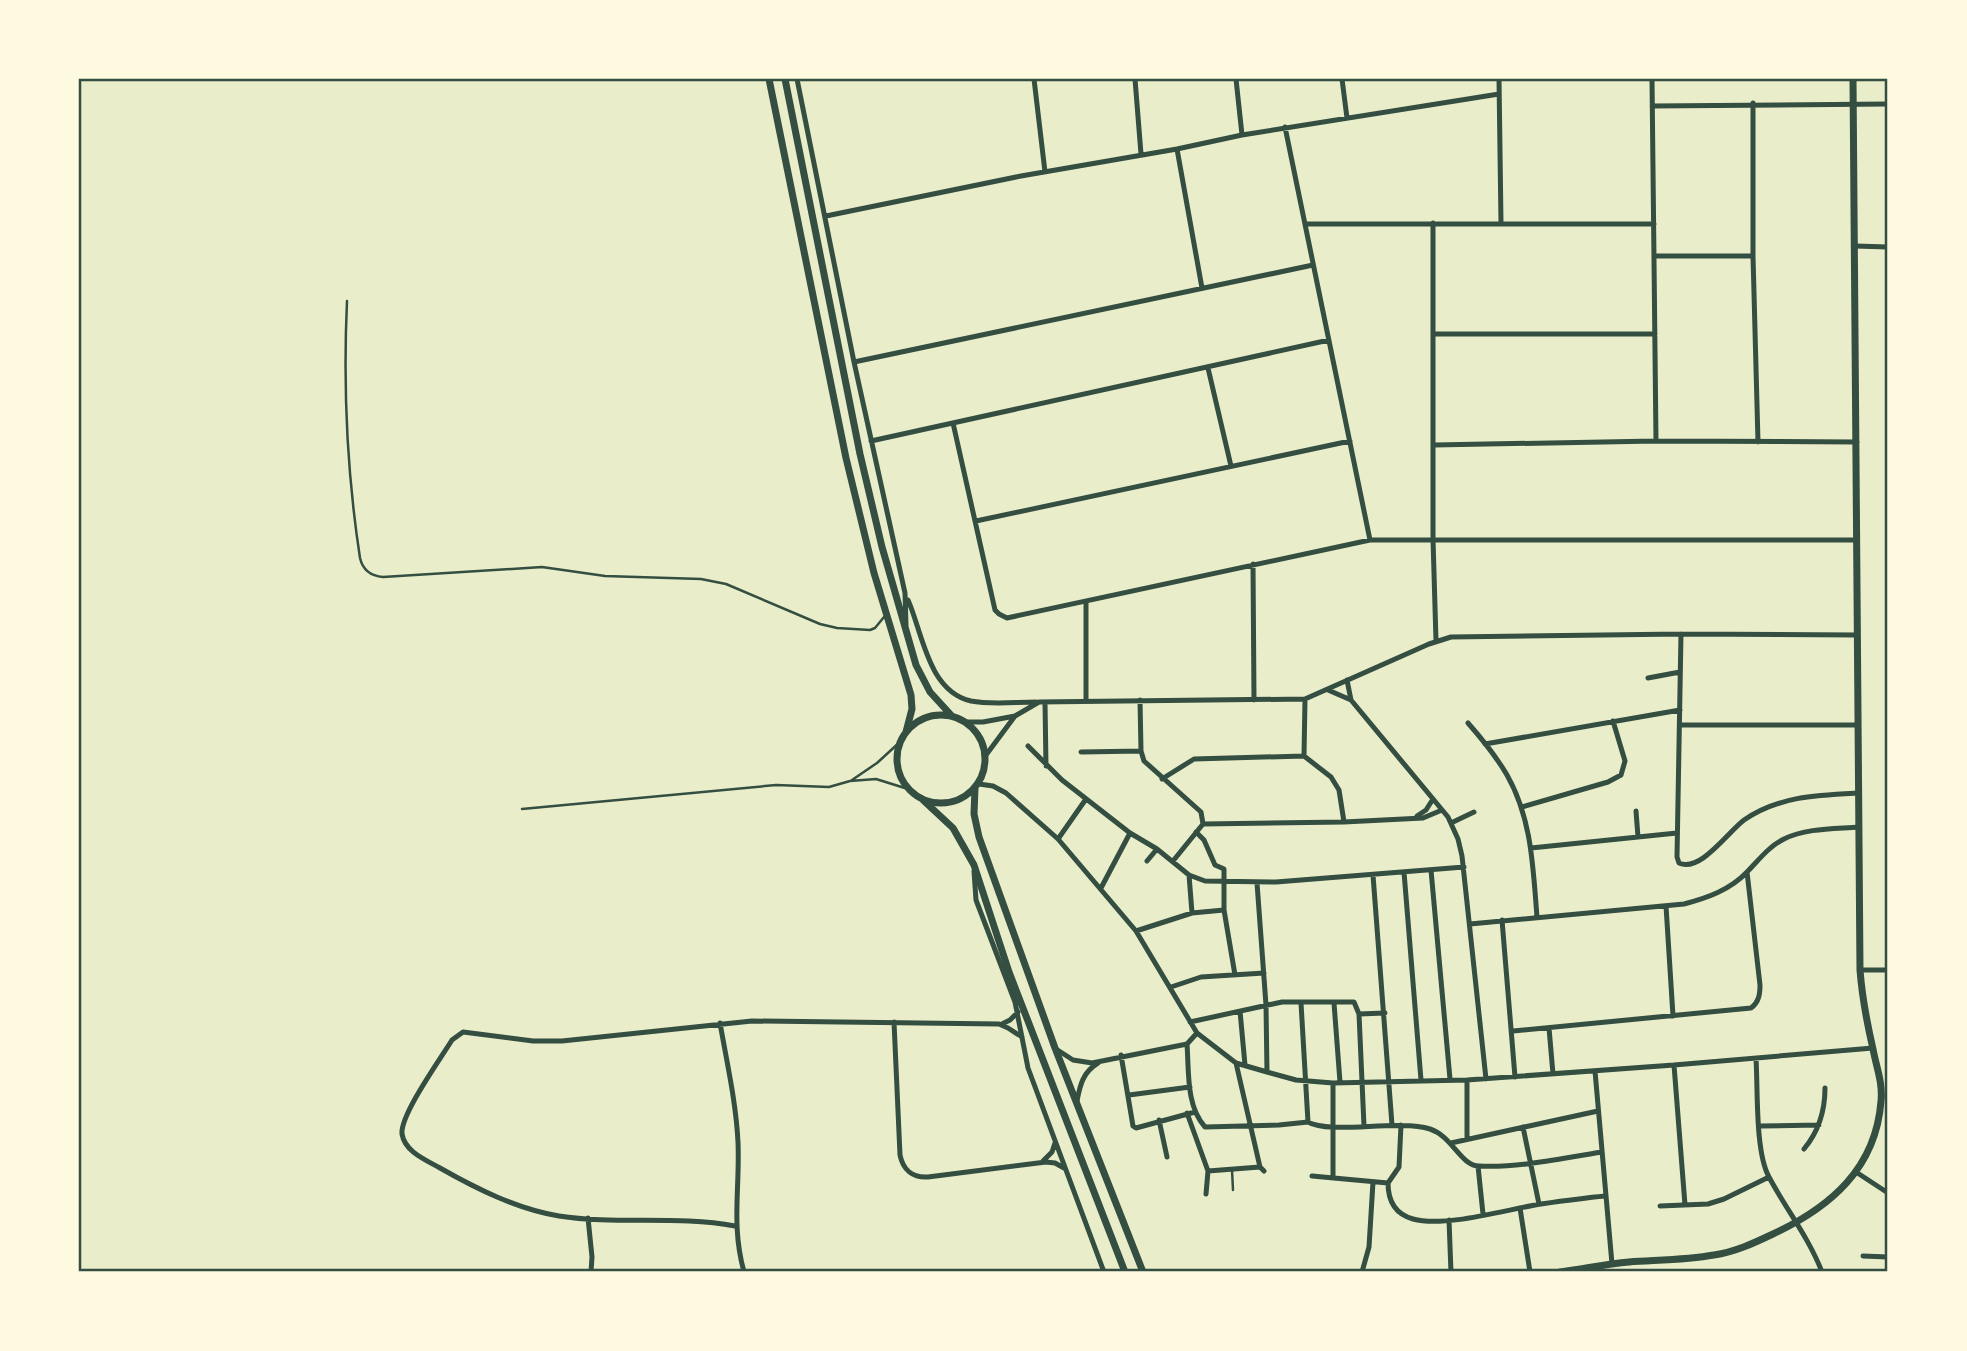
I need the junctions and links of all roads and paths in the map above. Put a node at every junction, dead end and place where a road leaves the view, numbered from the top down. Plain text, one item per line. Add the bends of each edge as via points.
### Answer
1 (769, 79) edge
2 (785, 79) edge
3 (797, 79) edge
4 (1034, 79) edge
5 (1135, 79) edge
6 (1236, 79) edge
7 (1342, 79) edge
8 (1499, 79) edge
9 (1652, 79) edge
10 (1853, 79) edge
11 (1499, 93) junction
12 (1753, 103) junction
13 (1853, 103) junction
14 (1888, 104) edge
15 (1652, 106) junction
16 (1347, 118) junction
17 (1285, 128) junction
18 (1242, 135) junction
19 (1177, 149) junction
20 (1141, 154) junction
21 (1045, 172) junction
22 (826, 216) junction
23 (1433, 223) junction
24 (1501, 223) junction
25 (1305, 224) junction
26 (1654, 224) junction
27 (1855, 246) junction
28 (1888, 247) edge
29 (1654, 256) junction
30 (1753, 256) junction
31 (1313, 265) junction
32 (1202, 288) junction
33 (347, 302) dead end
34 (1433, 334) junction
35 (1656, 334) junction
36 (1329, 340) junction
37 (854, 362) junction
38 (1208, 368) junction
39 (953, 423) junction
40 (871, 441) junction
41 (1350, 441) junction
42 (1656, 442) junction
43 (1758, 442) junction
44 (1857, 442) junction
45 (1434, 445) junction
46 (1231, 466) junction
47 (976, 521) junction
48 (1433, 539) junction
49 (1370, 540) junction
50 (1856, 540) junction
51 (1253, 564) junction
52 (905, 593) junction
53 (1086, 601) junction
54 (886, 614) junction
55 (906, 632) junction
56 (1681, 634) junction
57 (1857, 635) junction
58 (1436, 641) junction
59 (1680, 672) junction
60 (1647, 678) dead end
61 (1347, 680) junction
62 (1327, 690) junction
63 (1305, 699) junction
64 (1086, 700) junction
65 (1140, 700) junction
66 (1254, 700) junction
67 (1351, 700) junction
68 (1042, 702) junction
69 (1680, 710) junction
70 (951, 715) junction
71 (1015, 716) junction
72 (1613, 721) junction
73 (967, 722) junction
74 (1468, 723) dead end
75 (1680, 725) junction
76 (1858, 725) junction
77 (906, 732) junction
78 (901, 741) junction
79 (1485, 744) junction
80 (1028, 746) dead end
81 (1141, 751) junction
82 (1081, 752) dead end
83 (986, 755) junction
84 (1304, 756) junction
85 (1046, 766) junction
86 (1162, 779) junction
87 (850, 781) junction
88 (977, 786) junction
89 (908, 789) junction
90 (1859, 793) junction
91 (1086, 799) junction
92 (1433, 799) junction
93 (923, 800) junction
94 (1521, 807) junction
95 (522, 809) dead end
96 (1442, 810) junction
97 (1636, 811) dead end
98 (1474, 812) dead end
99 (1411, 818) junction
100 (1344, 822) junction
101 (1451, 823) junction
102 (1203, 824) junction
103 (1859, 827) junction
104 (1196, 832) junction
105 (1130, 833) junction
106 (1677, 833) junction
107 (1637, 837) junction
108 (1058, 839) junction
109 (1531, 848) junction
110 (1157, 849) junction
111 (1147, 861) dead end
112 (1172, 861) junction
113 (974, 864) junction
114 (1464, 867) junction
115 (1431, 870) junction
116 (1404, 872) junction
117 (1747, 872) junction
118 (1189, 875) junction
119 (1373, 875) junction
120 (1224, 882) junction
121 (1257, 883) junction
122 (1101, 888) junction
123 (1666, 906) junction
124 (1224, 910) junction
125 (1192, 913) junction
126 (1538, 917) junction
127 (1502, 920) junction
128 (1470, 924) junction
129 (1136, 931) junction
130 (1860, 970) junction
131 (1888, 970) edge
132 (1264, 973) junction
133 (1235, 975) junction
134 (1171, 987) junction
135 (1301, 1003) junction
136 (1334, 1003) junction
137 (1266, 1005) junction
138 (1240, 1011) junction
139 (1018, 1012) junction
140 (1385, 1013) junction
141 (1359, 1014) junction
142 (1673, 1016) junction
143 (894, 1022) junction
144 (1190, 1022) junction
145 (720, 1023) junction
146 (999, 1024) junction
147 (1549, 1028) junction
148 (1513, 1031) junction
149 (1197, 1033) junction
150 (1022, 1037) junction
151 (1187, 1044) junction
152 (1055, 1048) junction
153 (1872, 1048) junction
154 (1121, 1055) junction
155 (1756, 1059) junction
156 (1101, 1061) junction
157 (1236, 1063) junction
158 (1245, 1065) junction
159 (1674, 1066) junction
160 (1595, 1071) junction
161 (1268, 1072) junction
162 (1553, 1074) junction
163 (1515, 1077) junction
164 (1450, 1079) junction
165 (1486, 1079) junction
166 (1422, 1080) junction
167 (1467, 1080) junction
168 (1306, 1081) junction
169 (1336, 1083) junction
170 (1361, 1083) junction
171 (1389, 1083) junction
172 (1189, 1087) junction
173 (1825, 1088) dead end
174 (1129, 1095) junction
175 (1076, 1102) junction
176 (1598, 1111) junction
177 (1187, 1112) junction
178 (1195, 1112) junction
179 (1159, 1121) junction
180 (1308, 1122) junction
181 (1392, 1125) junction
182 (1401, 1125) junction
183 (1760, 1125) junction
184 (1819, 1125) junction
185 (1249, 1126) junction
186 (1334, 1126) junction
187 (1364, 1126) junction
188 (1523, 1127) junction
189 (1466, 1139) junction
190 (1055, 1143) junction
191 (1451, 1143) junction
192 (1804, 1149) dead end
193 (1602, 1152) junction
194 (1167, 1157) dead end
195 (1041, 1162) junction
196 (1531, 1163) junction
197 (1478, 1167) junction
198 (1064, 1168) junction
199 (1232, 1170) junction
200 (1208, 1171) junction
201 (1856, 1172) junction
202 (1312, 1176) dead end
203 (1769, 1177) junction
204 (1332, 1178) junction
205 (1373, 1182) junction
206 (1388, 1183) junction
207 (1233, 1190) dead end
208 (1888, 1193) edge
209 (1206, 1194) dead end
210 (1605, 1196) junction
211 (1539, 1204) junction
212 (1685, 1205) junction
213 (1660, 1206) dead end
214 (1520, 1208) junction
215 (1483, 1214) junction
216 (588, 1218) junction
217 (1449, 1220) junction
218 (1796, 1223) junction
219 (736, 1226) junction
220 (1863, 1256) dead end
221 (1888, 1258) edge
222 (1612, 1264) junction
223 (592, 1272) edge
224 (744, 1272) edge
225 (1104, 1272) edge
226 (1125, 1272) edge
227 (1143, 1272) edge
228 (1362, 1272) edge
229 (1451, 1272) edge
230 (1530, 1272) edge
231 (1560, 1272) edge
232 (1822, 1272) edge

1 - 54 street via 846,458
2 - 55 street via 860,454
3 - 22 street
4 - 21 street
5 - 20 street
6 - 18 street
7 - 16 street
8 - 11 street
9 - 15 street
10 - 13 street
11 - 16 street
11 - 24 street
12 - 13 street
12 - 15 street
12 - 30 street
13 - 14 street
13 - 27 street
15 - 26 street
16 - 17 street
17 - 18 street
17 - 25 street
18 - 19 street
19 - 20 street
19 - 32 street
20 - 21 street
21 - 22 street
22 - 37 street
23 - 24 street
23 - 25 street
23 - 34 street
24 - 26 street
25 - 31 street
26 - 29 street
27 - 28 street
27 - 44 street
29 - 30 street
29 - 35 street
30 - 43 street
31 - 32 street
31 - 36 street
32 - 37 street
33 - 54 lane via 349,470 360,558 369,573 383,577 542,567 605,576 701,579 726,584 837,628 875,628
34 - 35 street
34 - 45 street
35 - 42 street
36 - 38 street
36 - 41 street
37 - 40 street
38 - 39 street
38 - 46 street
39 - 40 street
39 - 47 street
40 - 52 street
41 - 46 street
41 - 49 street
42 - 43 street
42 - 45 street
43 - 44 street
44 - 50 street
45 - 48 street
46 - 47 street
47 - 53 street via 999,614 1007,618
48 - 49 street
48 - 50 street
48 - 58 street
49 - 51 street
50 - 57 street
51 - 53 street
51 - 66 street
52 - 55 street
52 - 68 street via 935,674 944,686 970,700
53 - 64 street
54 - 77 street via 911,695
55 - 70 street via 922,679
56 - 57 street
56 - 58 street
56 - 59 street
57 - 76 street
58 - 61 street
59 - 60 street
59 - 69 street
61 - 62 street
61 - 67 street
62 - 63 street
62 - 67 street
63 - 66 street
63 - 84 street
64 - 65 street
64 - 68 street
65 - 66 street
65 - 81 street
67 - 92 street
68 - 71 street
68 - 85 street
69 - 72 street
69 - 75 street
70 - 73 street
70 - 77 street via 926,717
71 - 73 street
71 - 83 street
72 - 79 street
72 - 94 street via 1625,761 1620,775
73 - 83 street via 983,742
74 - 79 street
75 - 76 street
75 - 106 street
76 - 90 street
77 - 78 street
78 - 87 lane
78 - 89 street via 897,766
79 - 94 street
80 - 85 street
81 - 82 street
81 - 86 street via 1144,761
83 - 88 street
84 - 86 street via 1194,759
84 - 100 street via 1339,790
85 - 91 street
86 - 102 street via 1201,811
87 - 89 lane via 886,780
87 - 95 lane via 829,787 776,785
88 - 93 street via 951,803
88 - 108 street via 993,786 1006,793
88 - 152 street via 974,814 979,837
89 - 93 street
90 - 103 street
90 - 106 street via 1806,796 1770,806 1747,818 1709,854 1689,865 1677,860
91 - 105 street
91 - 108 street
92 - 96 street
92 - 99 street via 1426,810
93 - 113 street via 953,828
94 - 109 street
96 - 99 street
96 - 101 street
97 - 107 street
98 - 101 street
99 - 100 street
100 - 102 street
101 - 114 street
102 - 104 street
103 - 117 street via 1800,833 1785,839
103 - 130 street
104 - 112 street
104 - 120 street via 1205,840 1215,866 1224,869
105 - 110 street
105 - 122 street
106 - 107 street
107 - 109 street
108 - 122 street
109 - 126 street
110 - 111 street
110 - 112 street
112 - 118 street
113 - 139 street via 976,900
113 - 226 street via 1009,972
114 - 115 street
114 - 128 street
115 - 116 street
115 - 164 street
116 - 119 street
116 - 166 street
117 - 123 street via 1702,900
117 - 142 street via 1760,985 1756,1004 1745,1010
118 - 120 street
118 - 125 street
119 - 121 street
119 - 140 street
120 - 121 street
120 - 124 street
121 - 132 street
122 - 129 street
123 - 126 street
123 - 142 street
124 - 125 street
124 - 133 street
125 - 129 street
126 - 127 street
127 - 128 street
127 - 148 street
128 - 165 street
129 - 134 street
130 - 131 street
130 - 153 street
132 - 133 street
132 - 137 street
133 - 134 street via 1201,977
134 - 144 street
135 - 136 street
135 - 137 street
135 - 168 street
136 - 141 street via 1354,1002
136 - 169 street
137 - 138 street
137 - 161 street
138 - 144 street
138 - 158 street
139 - 146 street
139 - 150 street
140 - 141 street
140 - 171 street
141 - 170 street
142 - 147 street
143 - 145 street
143 - 146 street
143 - 195 street via 900,1155 908,1171 928,1177
144 - 149 street
145 - 216 street via 590,1040 533,1041 470,1031 452,1040 405,1118 402,1133 408,1147 496,1196 538,1212
145 - 219 street via 737,1122
146 - 150 street
147 - 148 street
147 - 162 street
148 - 163 street
149 - 151 street
149 - 157 street
150 - 190 street
151 - 154 street
151 - 172 street
152 - 156 street via 1073,1060
152 - 175 street
153 - 155 street
153 - 201 street via 1880,1079 1880,1110 1871,1146
154 - 156 street
154 - 174 street
155 - 159 street
155 - 183 street
156 - 175 street via 1082,1079
157 - 158 street
157 - 185 street
158 - 161 street
159 - 160 street
159 - 212 street
160 - 162 street
160 - 176 street
161 - 168 street
162 - 163 street
163 - 165 street
164 - 166 street
164 - 167 street
165 - 167 street
166 - 171 street
167 - 189 street
168 - 169 street
168 - 180 street
169 - 170 street
169 - 186 street
170 - 171 street
170 - 187 street
171 - 181 street
172 - 174 street
172 - 178 street
173 - 184 street
174 - 179 street via 1133,1126
175 - 227 street
176 - 188 street
176 - 193 street
177 - 178 street
177 - 179 street
177 - 200 street
178 - 185 street via 1206,1127
179 - 194 street
180 - 185 street
180 - 186 street
181 - 182 street
181 - 187 street
182 - 191 street via 1430,1129
182 - 206 street via 1399,1167
183 - 184 street
183 - 203 street
184 - 192 street
185 - 199 street via 1262,1169
186 - 187 street
186 - 204 street
188 - 189 street
188 - 196 street
189 - 191 street
190 - 195 street
190 - 198 street
191 - 197 street via 1467,1163
193 - 196 street
193 - 210 street
195 - 198 street
196 - 197 street
196 - 211 street
197 - 215 street
198 - 225 street
199 - 200 street
199 - 207 lane
200 - 209 street
201 - 208 street
201 - 218 street via 1829,1201
202 - 204 street
203 - 212 street via 1724,1199
203 - 218 street
204 - 205 street
205 - 206 street
205 - 228 street via 1369,1247
206 - 217 street via 1390,1203 1404,1216
210 - 211 street
210 - 222 street
211 - 214 street
212 - 213 street
214 - 215 street
214 - 230 street
215 - 217 street
216 - 219 street via 692,1220
216 - 223 street
217 - 229 street
218 - 222 street via 1715,1255
218 - 232 street
219 - 224 street
220 - 221 street
222 - 231 street

